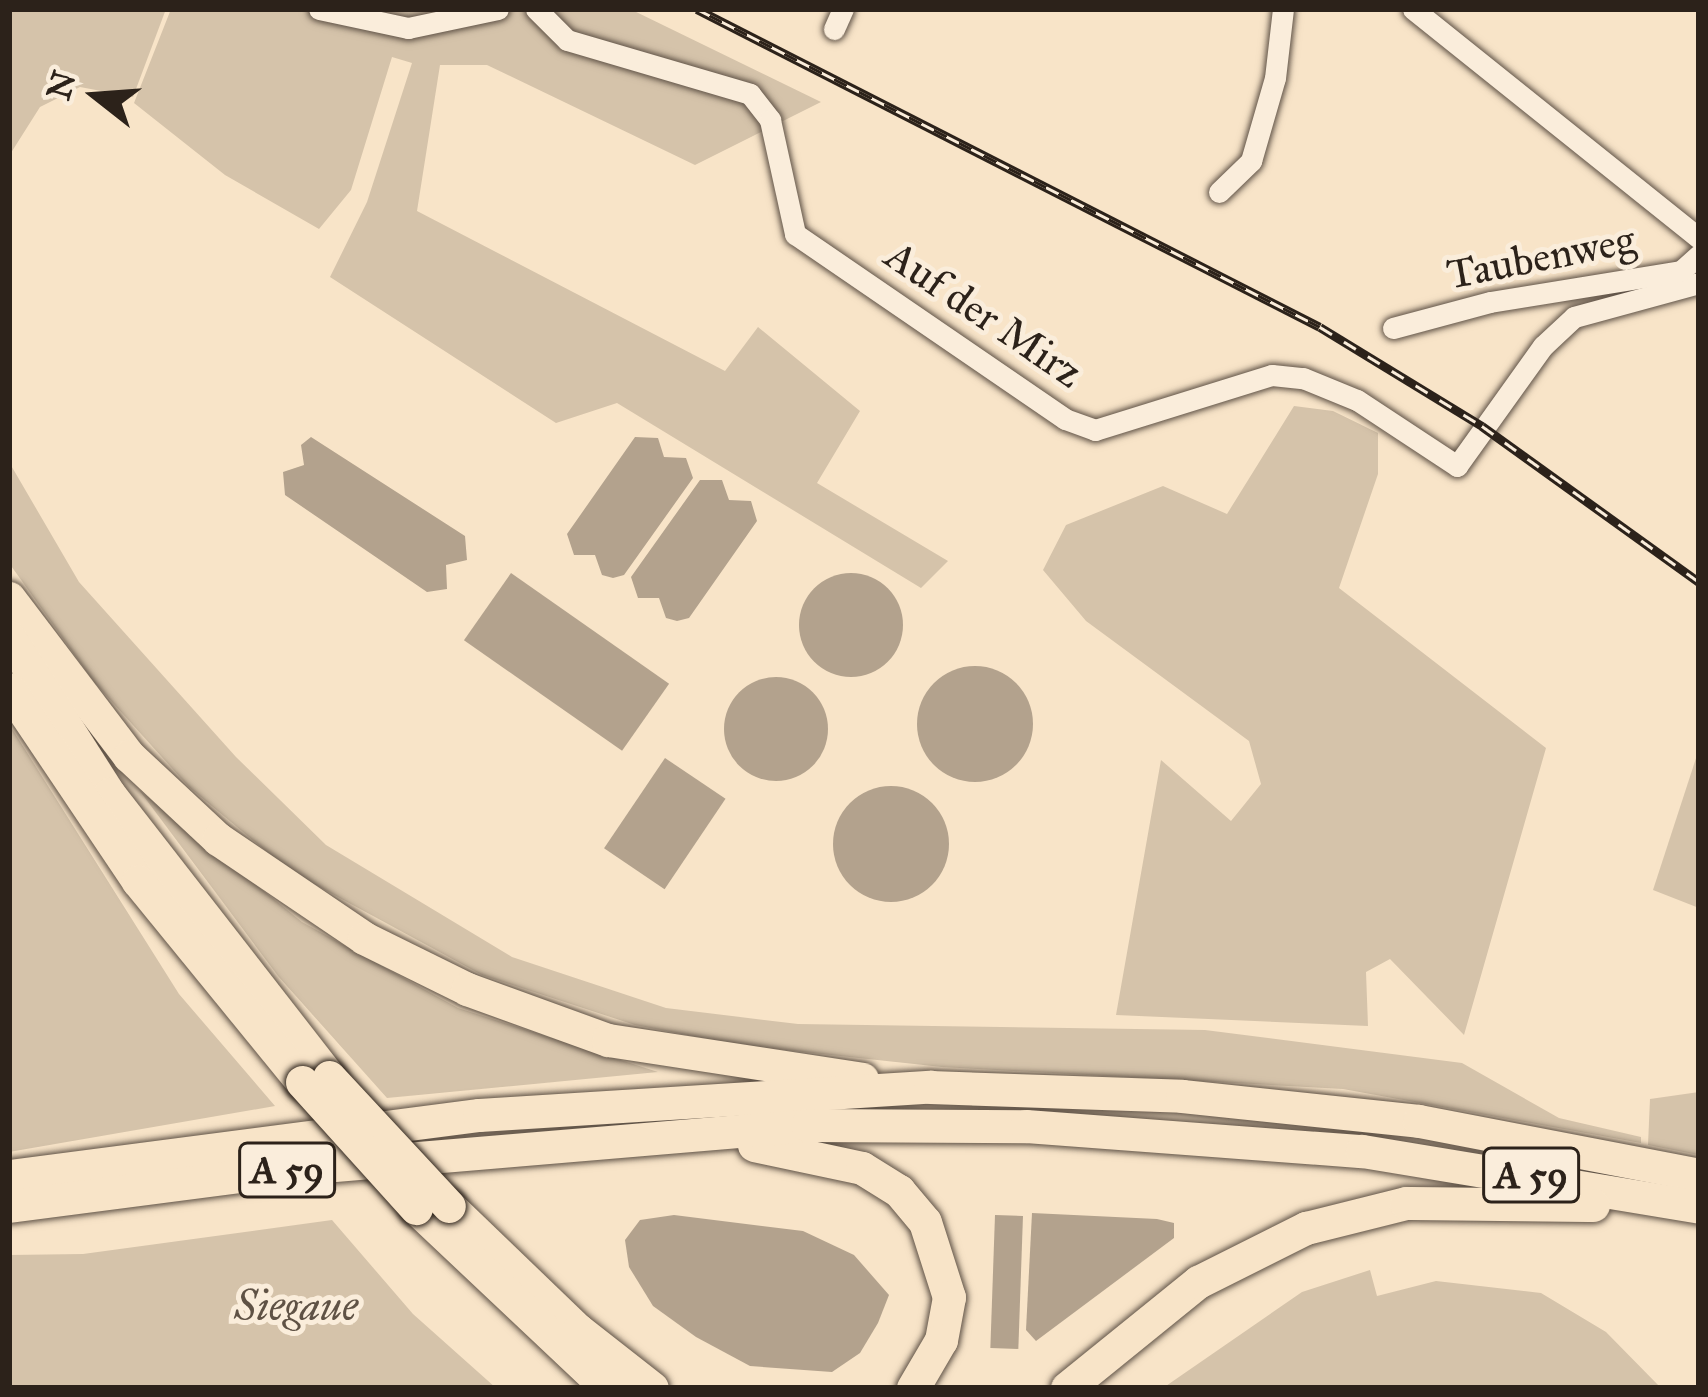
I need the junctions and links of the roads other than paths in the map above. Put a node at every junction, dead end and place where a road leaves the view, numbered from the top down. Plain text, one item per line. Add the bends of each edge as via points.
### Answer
1 (319, 9) edge
2 (498, 9) edge
3 (536, 9) edge
4 (1283, 9) edge
5 (1413, 9) edge
6 (1219, 193) dead end
7 (1699, 238) edge
8 (1699, 255) edge
9 (1699, 283) edge
10 (1393, 328) dead end
11 (9, 598) edge
12 (9, 637) edge
13 (9, 689) edge
14 (315, 1080) junction
15 (930, 1088) junction
16 (566, 1142) junction
17 (1699, 1174) edge
18 (9, 1176) edge
19 (9, 1206) edge
20 (433, 1207) junction
21 (1699, 1207) edge
22 (1699, 1221) edge
23 (607, 1388) edge
24 (652, 1388) edge
25 (913, 1388) edge
26 (1067, 1388) edge

1 - 2 street via 408,28
3 - 9 street, Auf der Mirz via 567,40 750,94 770,120 795,234 1065,419 1095,430 1272,375 1303,378 1357,400 1457,466 1543,346 1574,317
4 - 6 street via 1275,78 1251,161
5 - 7 street
8 - 10 street, Taubenweg via 1681,271 1490,302
11 - 15 highway via 128,756 218,839 364,938 485,997 608,1040
12 - 14 highway via 122,812
13 - 14 highway via 138,881
14 - 20 highway, bridge
15 - 17 highway, A 59 via 1182,1096 1419,1121
15 - 18 highway, A 59 via 457,1117
16 - 19 highway, A 59
16 - 21 highway, A 59 via 787,1126 1026,1126 1362,1151
16 - 25 highway via 808,1151 862,1168 898,1191 935,1239 947,1278 941,1340
20 - 23 highway
20 - 24 highway
22 - 26 highway via 1526,1199 1364,1211 1275,1240 1214,1273

